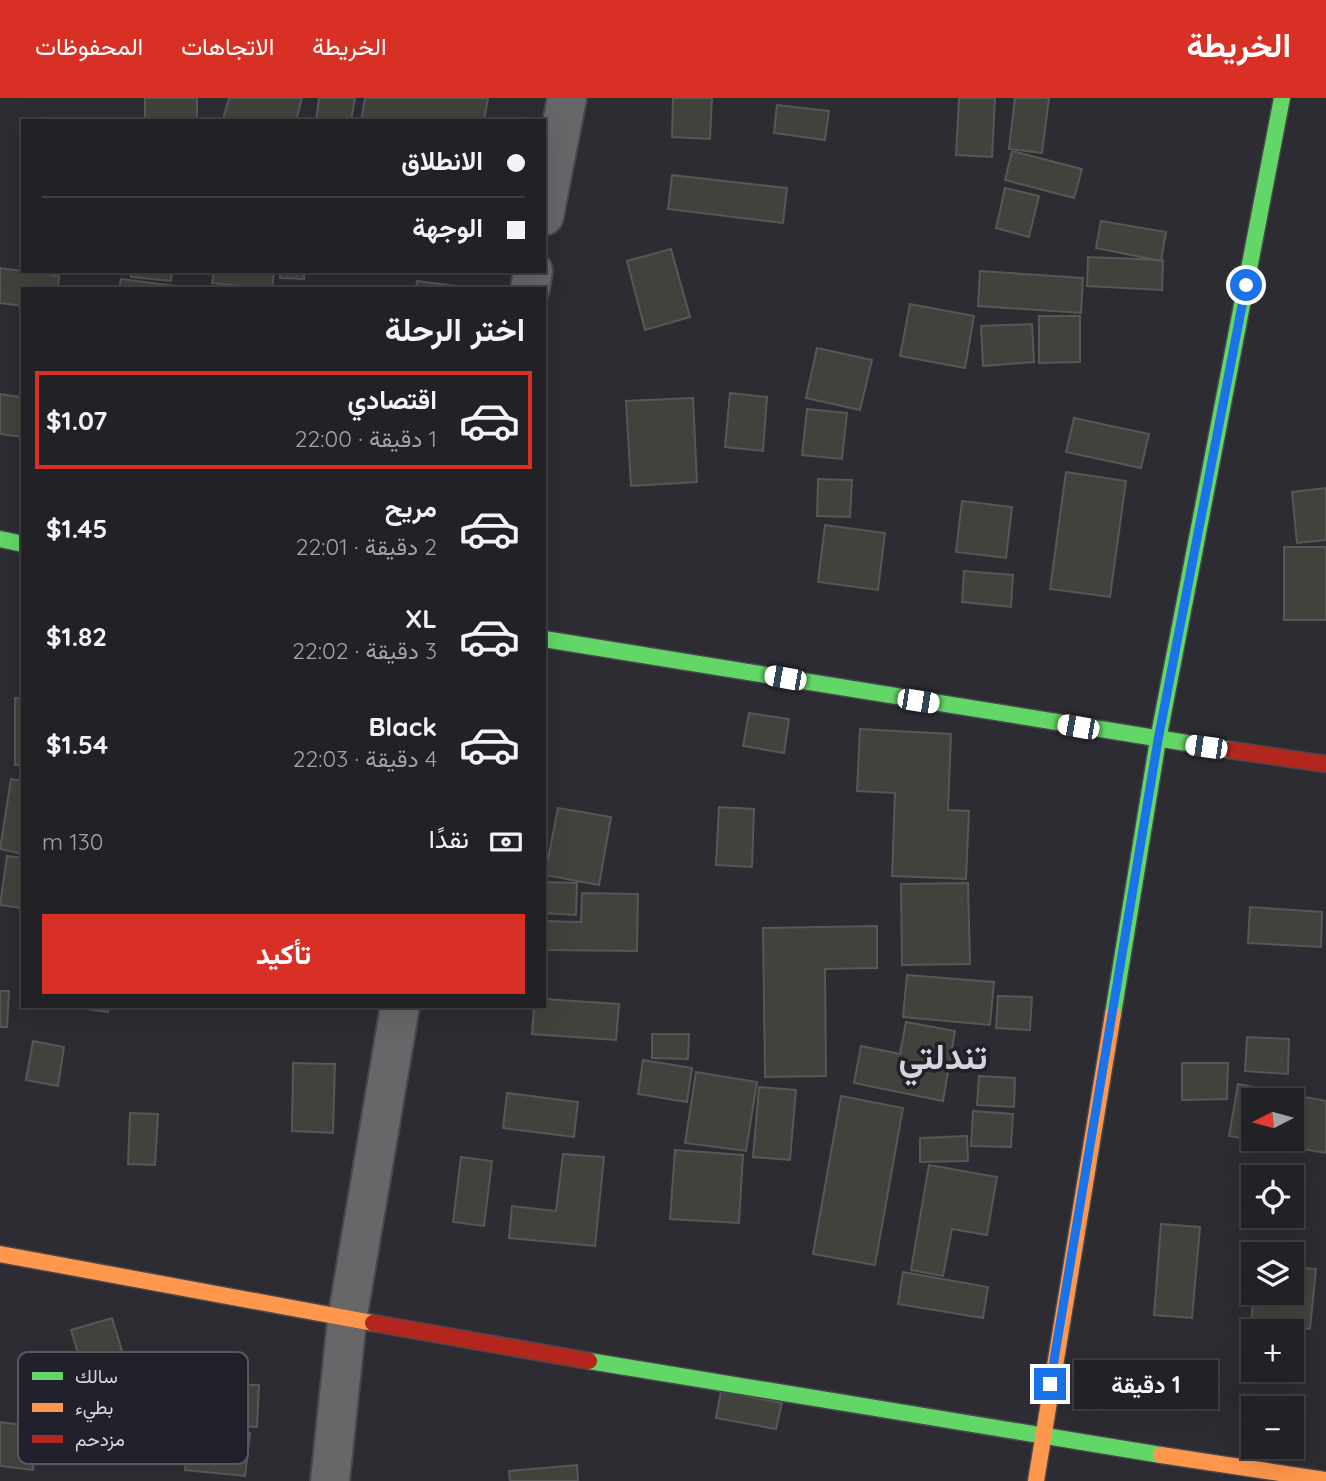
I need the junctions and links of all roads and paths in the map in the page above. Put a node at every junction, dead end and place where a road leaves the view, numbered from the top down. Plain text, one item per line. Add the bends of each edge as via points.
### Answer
1 (567, 98) edge
2 (1282, 98) edge
3 (546, 206) edge
4 (0, 539) edge
5 (21, 544) edge
6 (546, 639) edge
7 (1158, 740) junction
8 (1326, 764) edge
9 (400, 1008) edge
10 (0, 1254) edge
11 (347, 1320) junction
12 (1041, 1437) junction
13 (1326, 1480) edge
14 (330, 1481) edge
15 (1036, 1481) edge

1 - 3 street
2 - 7 street
4 - 5 street
6 - 7 street
7 - 8 street
7 - 12 street
9 - 11 street
10 - 11 street
11 - 12 street
11 - 14 street
12 - 13 street
12 - 15 street

